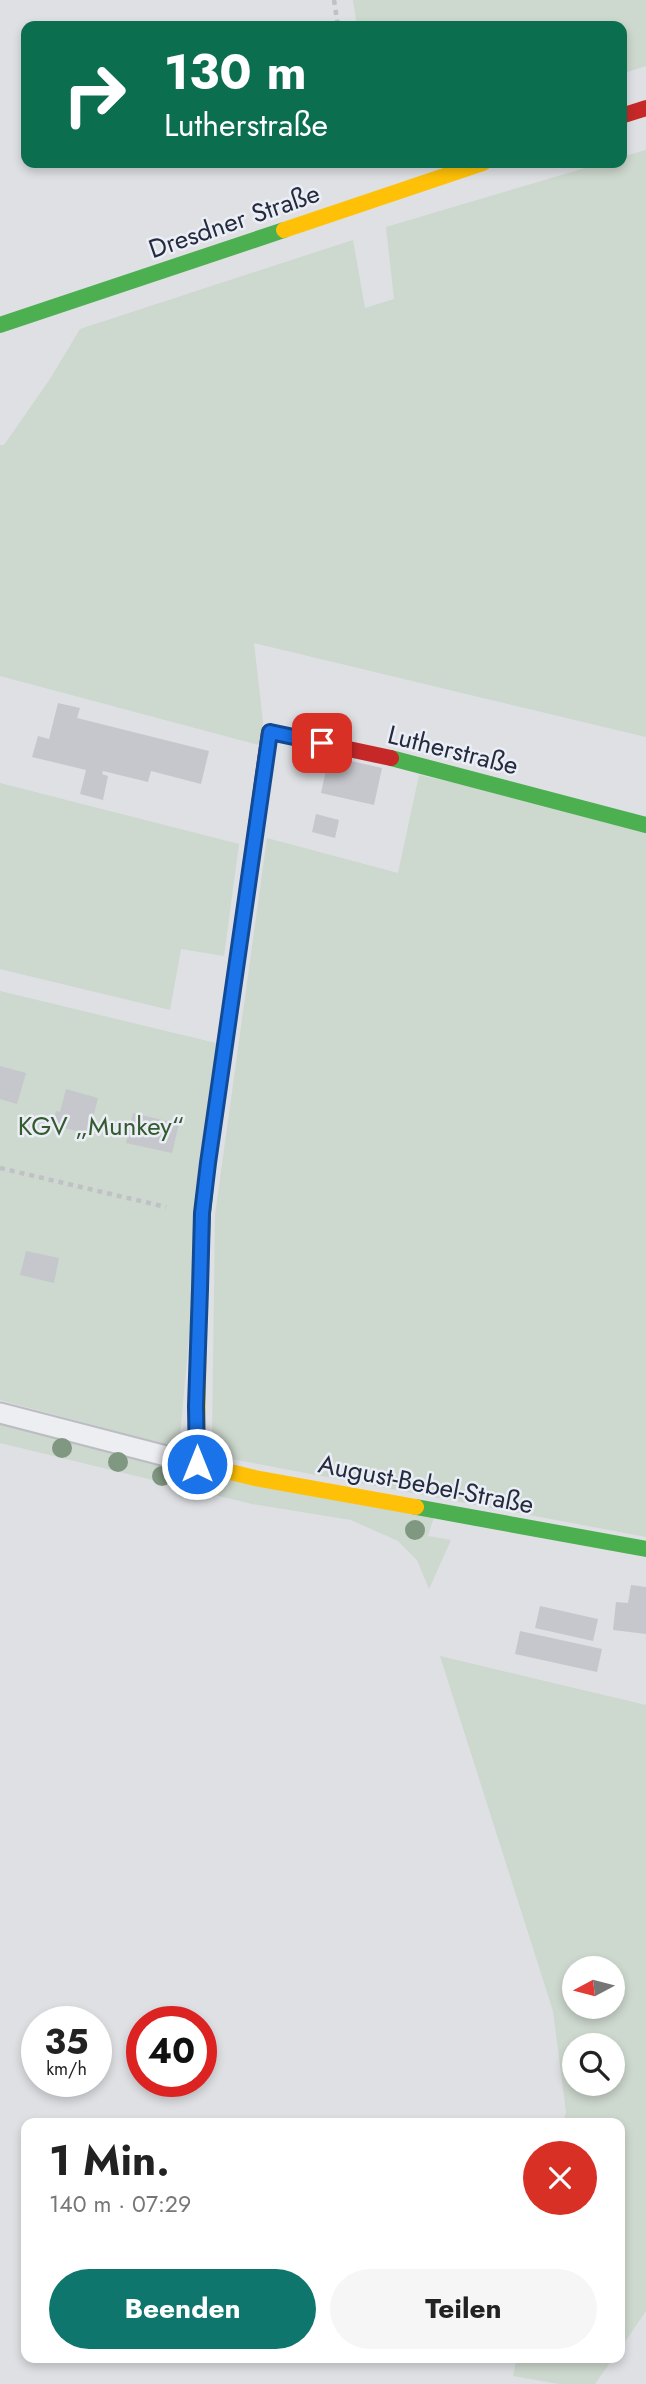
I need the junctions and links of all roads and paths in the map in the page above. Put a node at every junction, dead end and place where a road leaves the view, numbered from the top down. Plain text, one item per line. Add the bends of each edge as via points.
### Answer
1 (334, 0) edge
2 (337, 21) edge
3 (646, 108) edge
4 (627, 114) edge
5 (468, 168) edge
6 (0, 325) edge
7 (646, 825) edge
8 (0, 1168) edge
9 (202, 1213) junction
10 (0, 1413) edge
11 (197, 1464) junction
12 (646, 1549) edge

1 - 2 path
3 - 4 street
5 - 6 street, Dresdner Straße
7 - 9 street, Lutherstraße via 401,760 270,732
8 - 9 path
9 - 11 street, Lutherstraße
10 - 11 lane
11 - 12 street, August-Bebel-Straße

